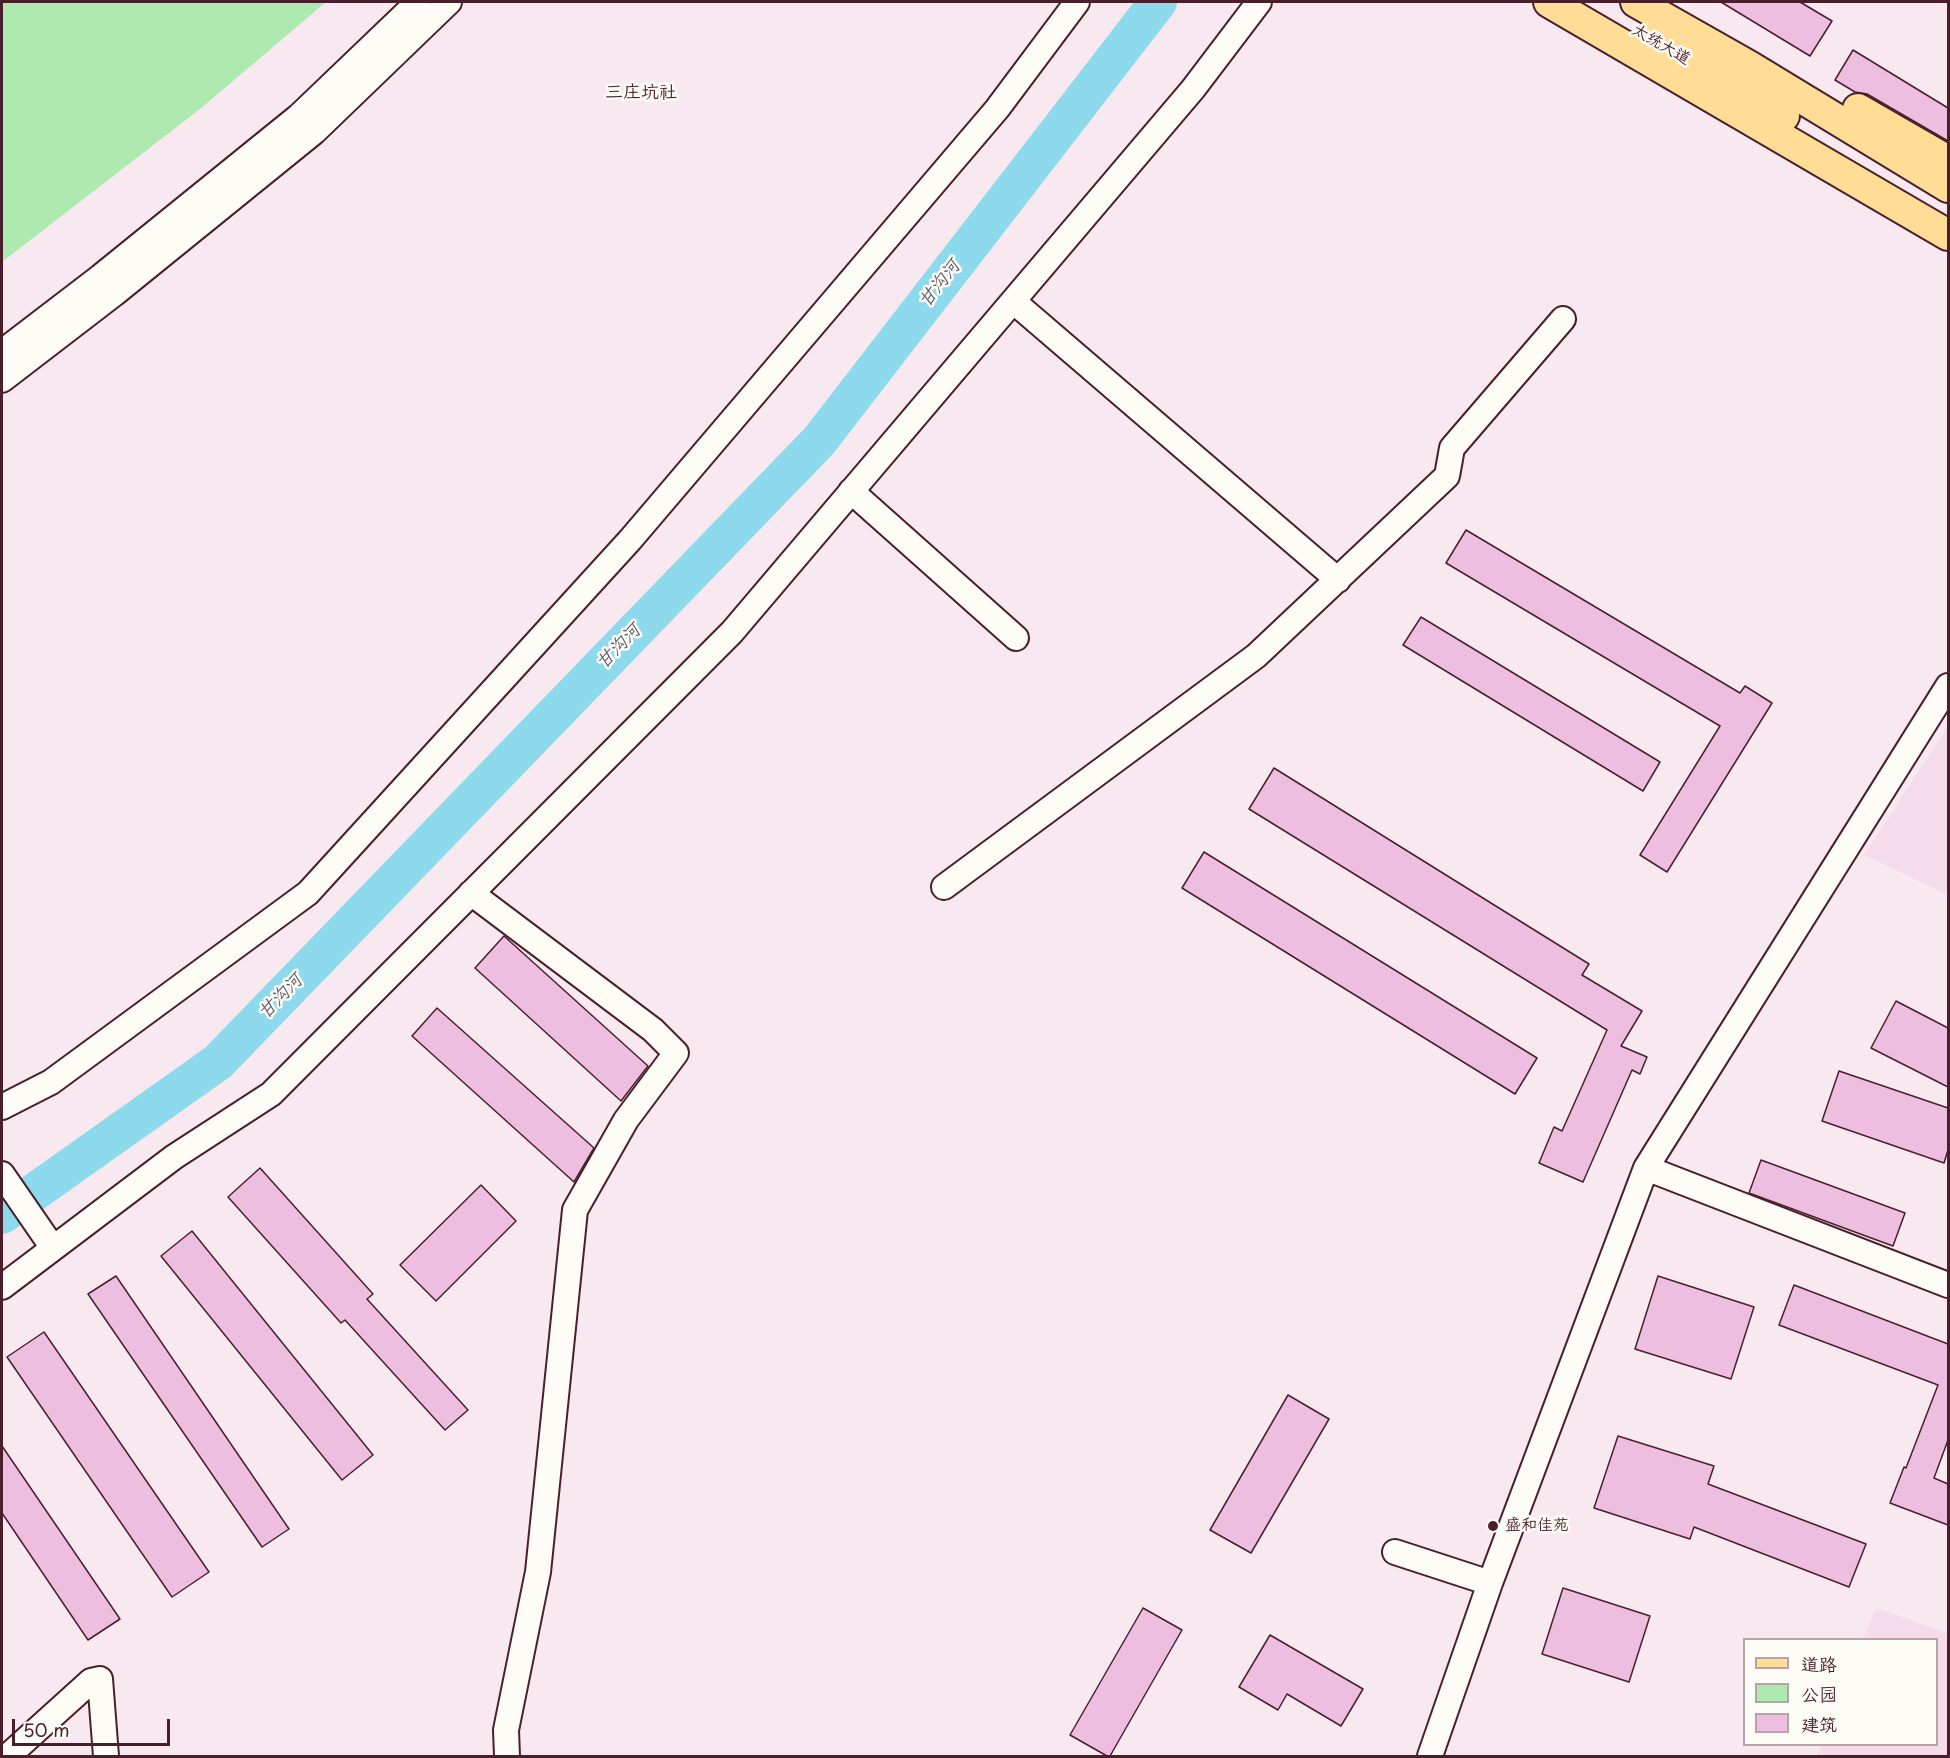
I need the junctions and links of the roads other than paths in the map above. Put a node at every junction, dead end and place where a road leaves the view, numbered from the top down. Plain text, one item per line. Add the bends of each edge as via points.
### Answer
1 (418, 2) edge
2 (449, 2) edge
3 (1077, 2) edge
4 (1259, 2) edge
5 (1548, 2) edge
6 (1586, 2) edge
7 (1636, 2) edge
8 (1673, 2) edge
9 (1743, 77) junction
10 (1948, 161) edge
11 (1948, 187) edge
12 (1948, 215) edge
13 (1948, 235) edge
14 (1013, 301) junction
15 (1563, 319) dead end
16 (2, 352) edge
17 (2, 380) edge
18 (851, 491) junction
19 (1338, 580) junction
20 (1016, 638) dead end
21 (1948, 686) edge
22 (944, 887) dead end
23 (471, 893) junction
24 (2, 1107) edge
25 (1646, 1168) junction
26 (2, 1174) edge
27 (52, 1248) junction
28 (1948, 1285) edge
29 (2, 1287) edge
30 (1395, 1551) dead end
31 (1490, 1583) junction
32 (8, 1756) edge
33 (106, 1756) edge
34 (507, 1756) edge
35 (1430, 1756) edge

1 - 16 street via 299,116
2 - 17 street via 314,132
3 - 24 street via 990,118 630,540 308,893 51,1082
4 - 14 street via 1193,89
5 - 13 main road
6 - 9 main road, 太统大道
7 - 9 main road, 太统大道
8 - 10 main road
9 - 11 main road
9 - 12 main road
14 - 18 street
14 - 19 street
15 - 19 street via 1452,448 1447,476
18 - 20 street
18 - 23 street via 732,632
19 - 22 street via 1256,656
21 - 25 street
23 - 27 street via 271,1094 174,1157
23 - 34 street via 653,1030 676,1053 626,1120 575,1210 538,1572 506,1730
25 - 28 street
25 - 31 street
26 - 27 street
27 - 29 street
30 - 31 street
31 - 35 street
32 - 33 street via 92,1681 100,1679

